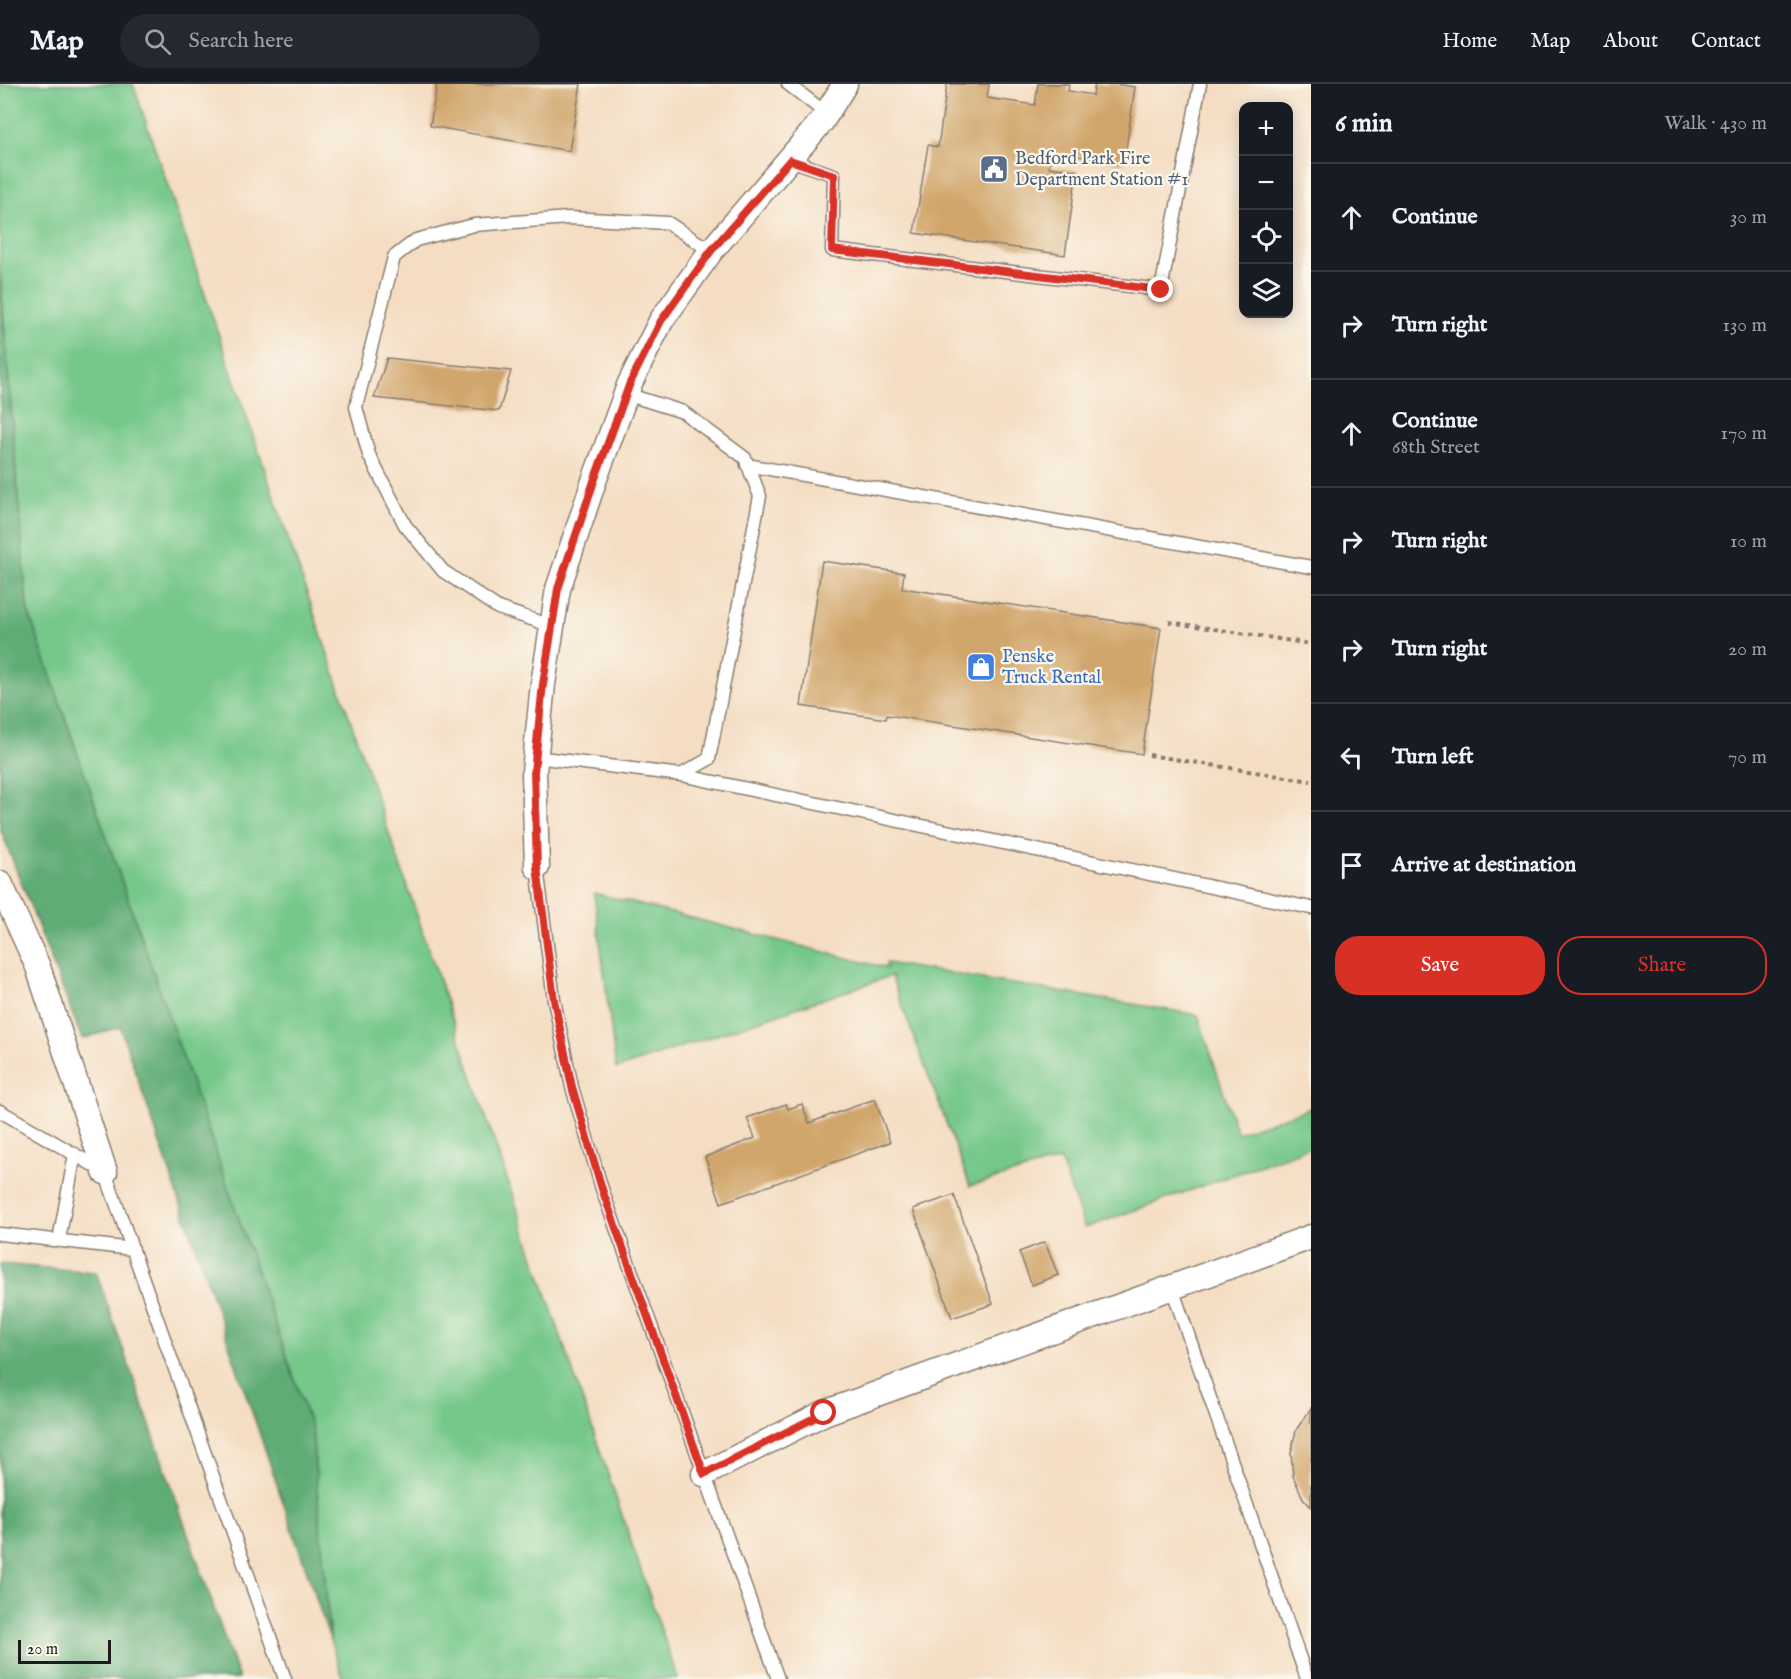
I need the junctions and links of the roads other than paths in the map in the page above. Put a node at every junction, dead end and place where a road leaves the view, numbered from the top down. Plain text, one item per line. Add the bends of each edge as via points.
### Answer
1 (788, 84) edge
2 (845, 84) edge
3 (1200, 84) edge
4 (827, 114) junction
5 (790, 160) junction
6 (711, 251) junction
7 (626, 394) junction
8 (747, 465) junction
9 (1311, 567) edge
10 (552, 626) junction
11 (535, 757) junction
12 (681, 775) junction
13 (537, 867) joint
14 (0, 883) edge
15 (1311, 908) edge
16 (0, 1111) edge
17 (75, 1154) junction
18 (105, 1172) junction
19 (0, 1234) edge
20 (1311, 1238) edge
21 (59, 1240) junction
22 (133, 1249) junction
23 (1172, 1287) junction
24 (704, 1474) junction
25 (285, 1679) edge
26 (778, 1679) edge
27 (1307, 1679) edge

1 - 4 lane
2 - 4 street
3 - 5 lane via 1161,290 832,250 834,175
4 - 5 street
5 - 6 street
6 - 7 street via 661,321
6 - 10 lane via 668,223 569,218 474,225 416,240 394,257 357,407 369,455 405,525 443,571 498,608
7 - 8 lane via 683,412 745,458
7 - 10 street via 558,589
8 - 9 lane
8 - 12 lane via 760,496 709,759
10 - 11 street
11 - 12 lane
11 - 13 street
12 - 15 lane
13 - 24 lane via 554,1000 572,1087 602,1189
14 - 18 street via 38,967
16 - 17 lane
17 - 18 lane
17 - 21 lane
18 - 22 lane
19 - 21 lane
20 - 23 street
21 - 22 lane
22 - 25 lane
23 - 24 street via 824,1413
23 - 27 lane
24 - 26 lane

